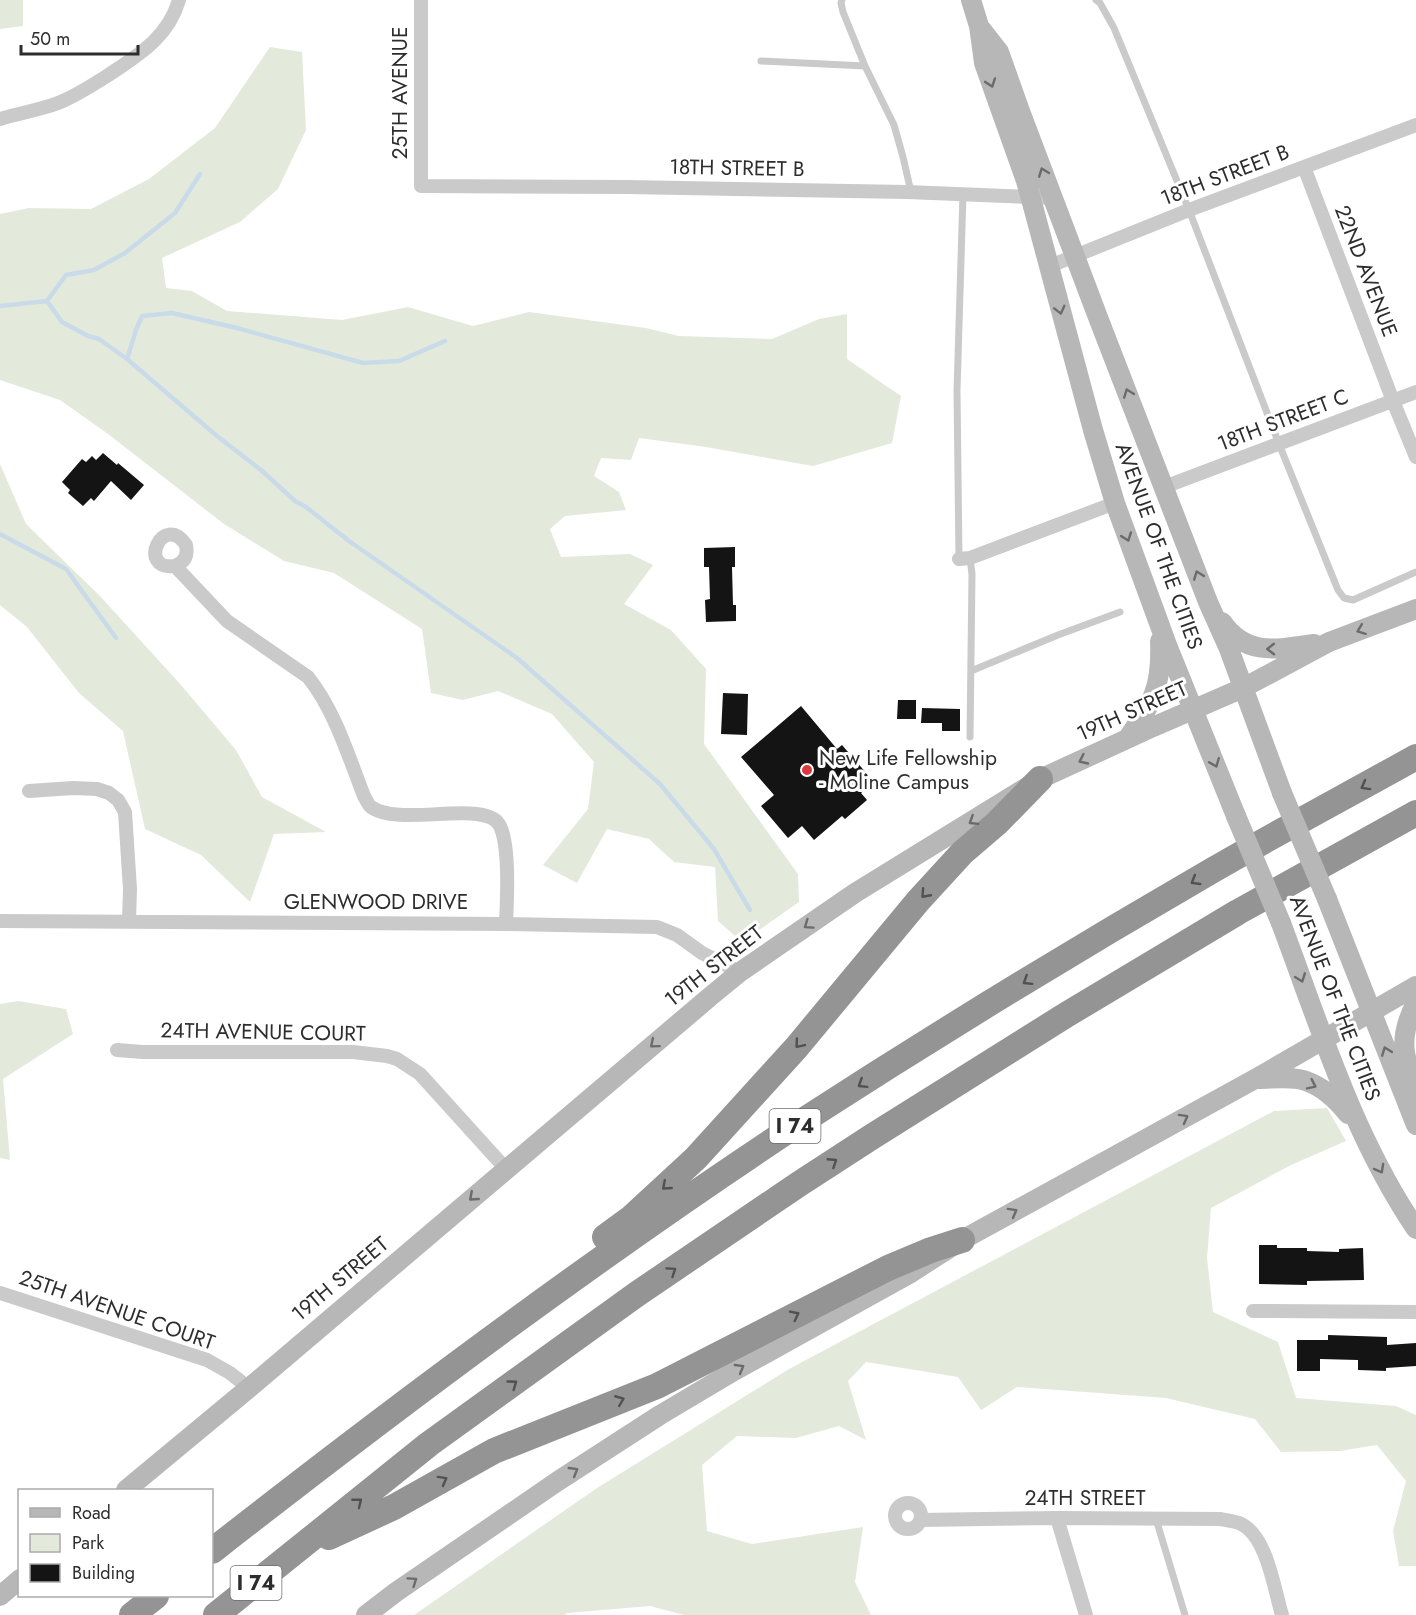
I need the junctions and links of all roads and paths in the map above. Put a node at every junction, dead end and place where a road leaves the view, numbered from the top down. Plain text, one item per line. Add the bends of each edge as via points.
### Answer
1 (179, 0) edge
2 (421, 0) edge
3 (842, 0) edge
4 (971, 0) edge
5 (1096, 0) edge
6 (979, 27) junction
7 (761, 61) dead end
8 (865, 66) junction
9 (0, 119) edge
10 (1416, 125) edge
11 (1304, 167) junction
12 (421, 186) joint
13 (911, 192) junction
14 (963, 194) junction
15 (1031, 197) junction
16 (1053, 198) junction
17 (1190, 210) junction
18 (1075, 256) junction
19 (1050, 266) junction
20 (1416, 392) edge
21 (1393, 401) junction
22 (1279, 444) junction
23 (1416, 457) edge
24 (1164, 486) junction
25 (1114, 503) junction
26 (965, 558) junction
27 (176, 566) dead end
28 (1416, 572) edge
29 (1208, 602) junction
30 (1416, 609) edge
31 (1120, 612) dead end
32 (1160, 627) junction
33 (1329, 642) junction
34 (971, 671) junction
35 (1243, 688) junction
36 (1194, 710) junction
37 (970, 737) dead end
38 (1126, 740) junction
39 (1416, 757) edge
40 (1040, 779) junction
41 (29, 791) dead end
42 (1416, 813) edge
43 (0, 921) edge
44 (129, 921) junction
45 (506, 924) junction
46 (740, 972) junction
47 (1416, 986) edge
48 (1416, 1003) edge
49 (1371, 1012) junction
50 (1324, 1038) junction
51 (117, 1050) dead end
52 (1255, 1079) junction
53 (1416, 1090) edge
54 (1416, 1125) edge
55 (1365, 1137) junction
56 (506, 1169) junction
57 (1416, 1229) edge
58 (962, 1240) junction
59 (0, 1293) edge
60 (1253, 1311) dead end
61 (1416, 1312) edge
62 (491, 1338) junction
63 (249, 1388) junction
64 (128, 1489) edge
65 (1056, 1518) junction
66 (1156, 1519) junction
67 (921, 1520) dead end
68 (213, 1550) edge
69 (296, 1552) junction
70 (18, 1581) edge
71 (0, 1596) edge
72 (155, 1597) edge
73 (132, 1615) edge
74 (216, 1615) edge
75 (366, 1615) edge
76 (1086, 1615) edge
77 (1185, 1615) edge
78 (1282, 1615) edge

1 - 9 street via 164,31 143,52 59,103
2 - 12 street, 25TH AVENUE
3 - 8 lane via 843,12
4 - 6 main road, AVENUE OF THE CITIES
5 - 17 lane via 1114,28
6 -> 15 main road, AVENUE OF THE CITIES via 984,63
16 -> 6 main road, AVENUE OF THE CITIES via 999,52
7 - 8 lane
8 - 13 lane via 894,125
10 - 11 street, 18TH STREET B
11 - 17 street, 18TH STREET B
11 - 21 street, 22ND AVENUE
12 - 13 street, 18TH STREET B
13 - 14 street, 18TH STREET B
14 - 15 street, 18TH STREET B
14 - 26 lane via 957,391
15 - 16 street, 18TH STREET B
15 - 19 main road, AVENUE OF THE CITIES
16 - 18 main road, AVENUE OF THE CITIES
17 - 18 street, 18TH STREET B
17 - 22 lane
18 - 19 street, 18TH STREET B
24 -> 18 main road, AVENUE OF THE CITIES
19 -> 25 main road, AVENUE OF THE CITIES
20 - 21 street, 18TH STREET C
21 - 22 street, 18TH STREET C
21 - 23 street, 22ND AVENUE
22 - 24 street, 18TH STREET C
22 - 28 lane via 1344,598 1353,600
29 -> 24 main road, AVENUE OF THE CITIES
25 - 26 street
25 -> 32 main road, AVENUE OF THE CITIES
26 - 34 lane via 972,574
27 - 45 street via 227,621 308,677 335,722 370,807 405,816 464,813 496,820 504,839
33 -> 29 main road via 1260,649 1230,633
29 - 35 main road, AVENUE OF THE CITIES
30 -> 33 main road, 19TH STREET
31 - 34 lane
32 - 36 main road, AVENUE OF THE CITIES
32 - 38 main road via 1158,684
33 - 35 main road, 19TH STREET
34 - 37 lane
35 - 36 main road, 19TH STREET
35 - 49 main road, AVENUE OF THE CITIES, bridge
36 - 38 main road, 19TH STREET
36 -> 50 main road, AVENUE OF THE CITIES, bridge
38 -> 40 main road, 19TH STREET
39 -> 62 highway, I 74 via 1093,941 798,1124
40 -> 46 main road, 19TH STREET via 855,893
40 -> 62 highway via 918,901 796,1048 696,1158
41 - 44 street via 97,789 118,800 125,812
69 -> 42 highway, I 74 via 429,1444 637,1294 799,1184 1084,1004
43 - 44 street, GLENWOOD DRIVE
44 - 45 street, GLENWOOD DRIVE
45 - 46 street, GLENWOOD DRIVE via 657,927
46 -> 56 main road, 19TH STREET
47 - 49 main road
48 - 53 main road via 1404,1040
49 - 50 main road
54 -> 49 main road, AVENUE OF THE CITIES
50 - 52 main road
50 - 55 main road, AVENUE OF THE CITIES
51 - 56 street, 24TH AVENUE COURT via 353,1052 387,1056 420,1074
52 -> 55 main road via 1306,1081 1340,1104
58 -> 52 main road
55 -> 57 main road, AVENUE OF THE CITIES
56 -> 63 main road, 19TH STREET
69 -> 58 highway via 394,1507 494,1451 657,1386 888,1268
75 -> 58 main road via 548,1487 660,1415
59 - 63 street, 25TH AVENUE COURT via 207,1360
60 - 61 street
62 - 68 highway, I 74
63 - 64 main road, 19TH STREET
65 - 66 street, 24TH STREET
65 - 67 street, 24TH STREET
65 - 76 street
66 - 77 lane
66 - 78 street, 24TH STREET via 1220,1519 1248,1528 1263,1549
69 - 74 highway, I 74
70 - 71 main road
72 - 73 highway

